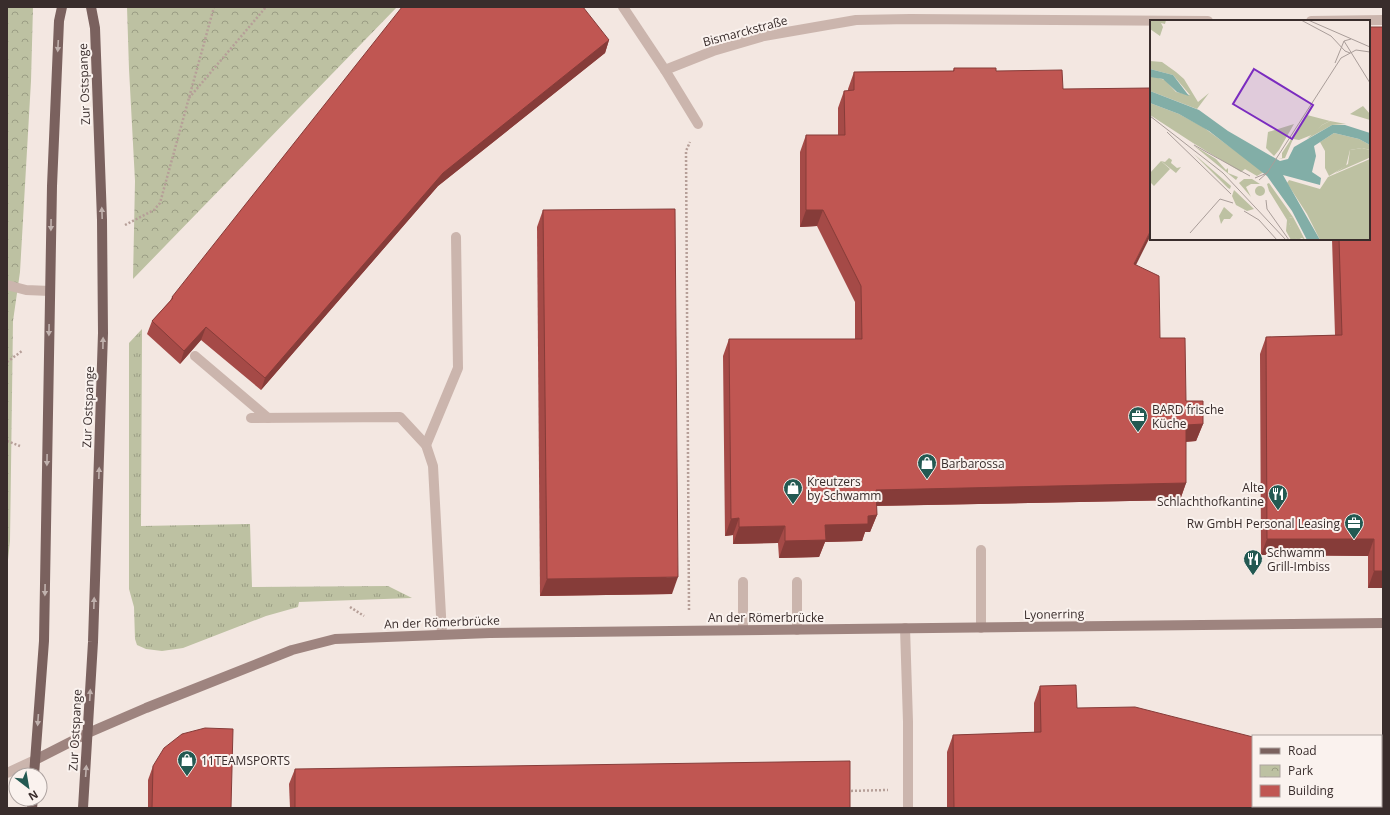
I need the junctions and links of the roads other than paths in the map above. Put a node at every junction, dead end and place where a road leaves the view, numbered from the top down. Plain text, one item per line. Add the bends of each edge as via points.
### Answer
1 (62, 7) edge
2 (91, 7) edge
3 (623, 7) edge
4 (1370, 20) edge
5 (1383, 20) edge
6 (1150, 21) edge
7 (665, 70) junction
8 (698, 124) road end
9 (456, 238) dead end
10 (7, 285) edge
11 (50, 291) junction
12 (195, 356) edge
13 (251, 418) dead end
14 (268, 418) junction
15 (426, 445) junction
16 (981, 550) dead end
17 (743, 582) dead end
18 (797, 582) dead end
19 (1383, 623) edge
20 (905, 628) junction
21 (981, 628) junction
22 (743, 630) junction
23 (797, 630) junction
24 (442, 634) junction
25 (88, 734) junction
26 (35, 760) junction
27 (35, 767) edge
28 (7, 773) edge
29 (83, 808) edge
30 (908, 808) edge

1 -> 11 main road, Zur Ostspange via 59,21 52,178
25 -> 2 main road, Zur Ostspange via 103,333 95,28
3 - 7 street
4 - 5 street
6 - 7 street, Bismarckstraße via 856,20 764,36 712,51
7 - 8 street
9 - 15 street via 458,368
10 - 11 street via 26,290
11 -> 26 main road, Zur Ostspange via 44,636
12 - 14 street
13 - 14 street
14 - 15 street via 400,417
15 - 24 street via 433,466
16 - 21 street
17 - 22 street
18 - 23 street
19 - 21 street, Lyonerring
20 - 21 street, Lyonerring
20 - 23 street, An der Römerbrücke
20 - 30 street
22 - 23 street, An der Römerbrücke
22 - 24 street, An der Römerbrücke
24 - 25 street, An der Römerbrücke via 335,639 292,650
25 - 26 street, An der Römerbrücke
29 -> 25 main road, Zur Ostspange
26 - 27 main road, Zur Ostspange
26 - 28 street, An der Römerbrücke

